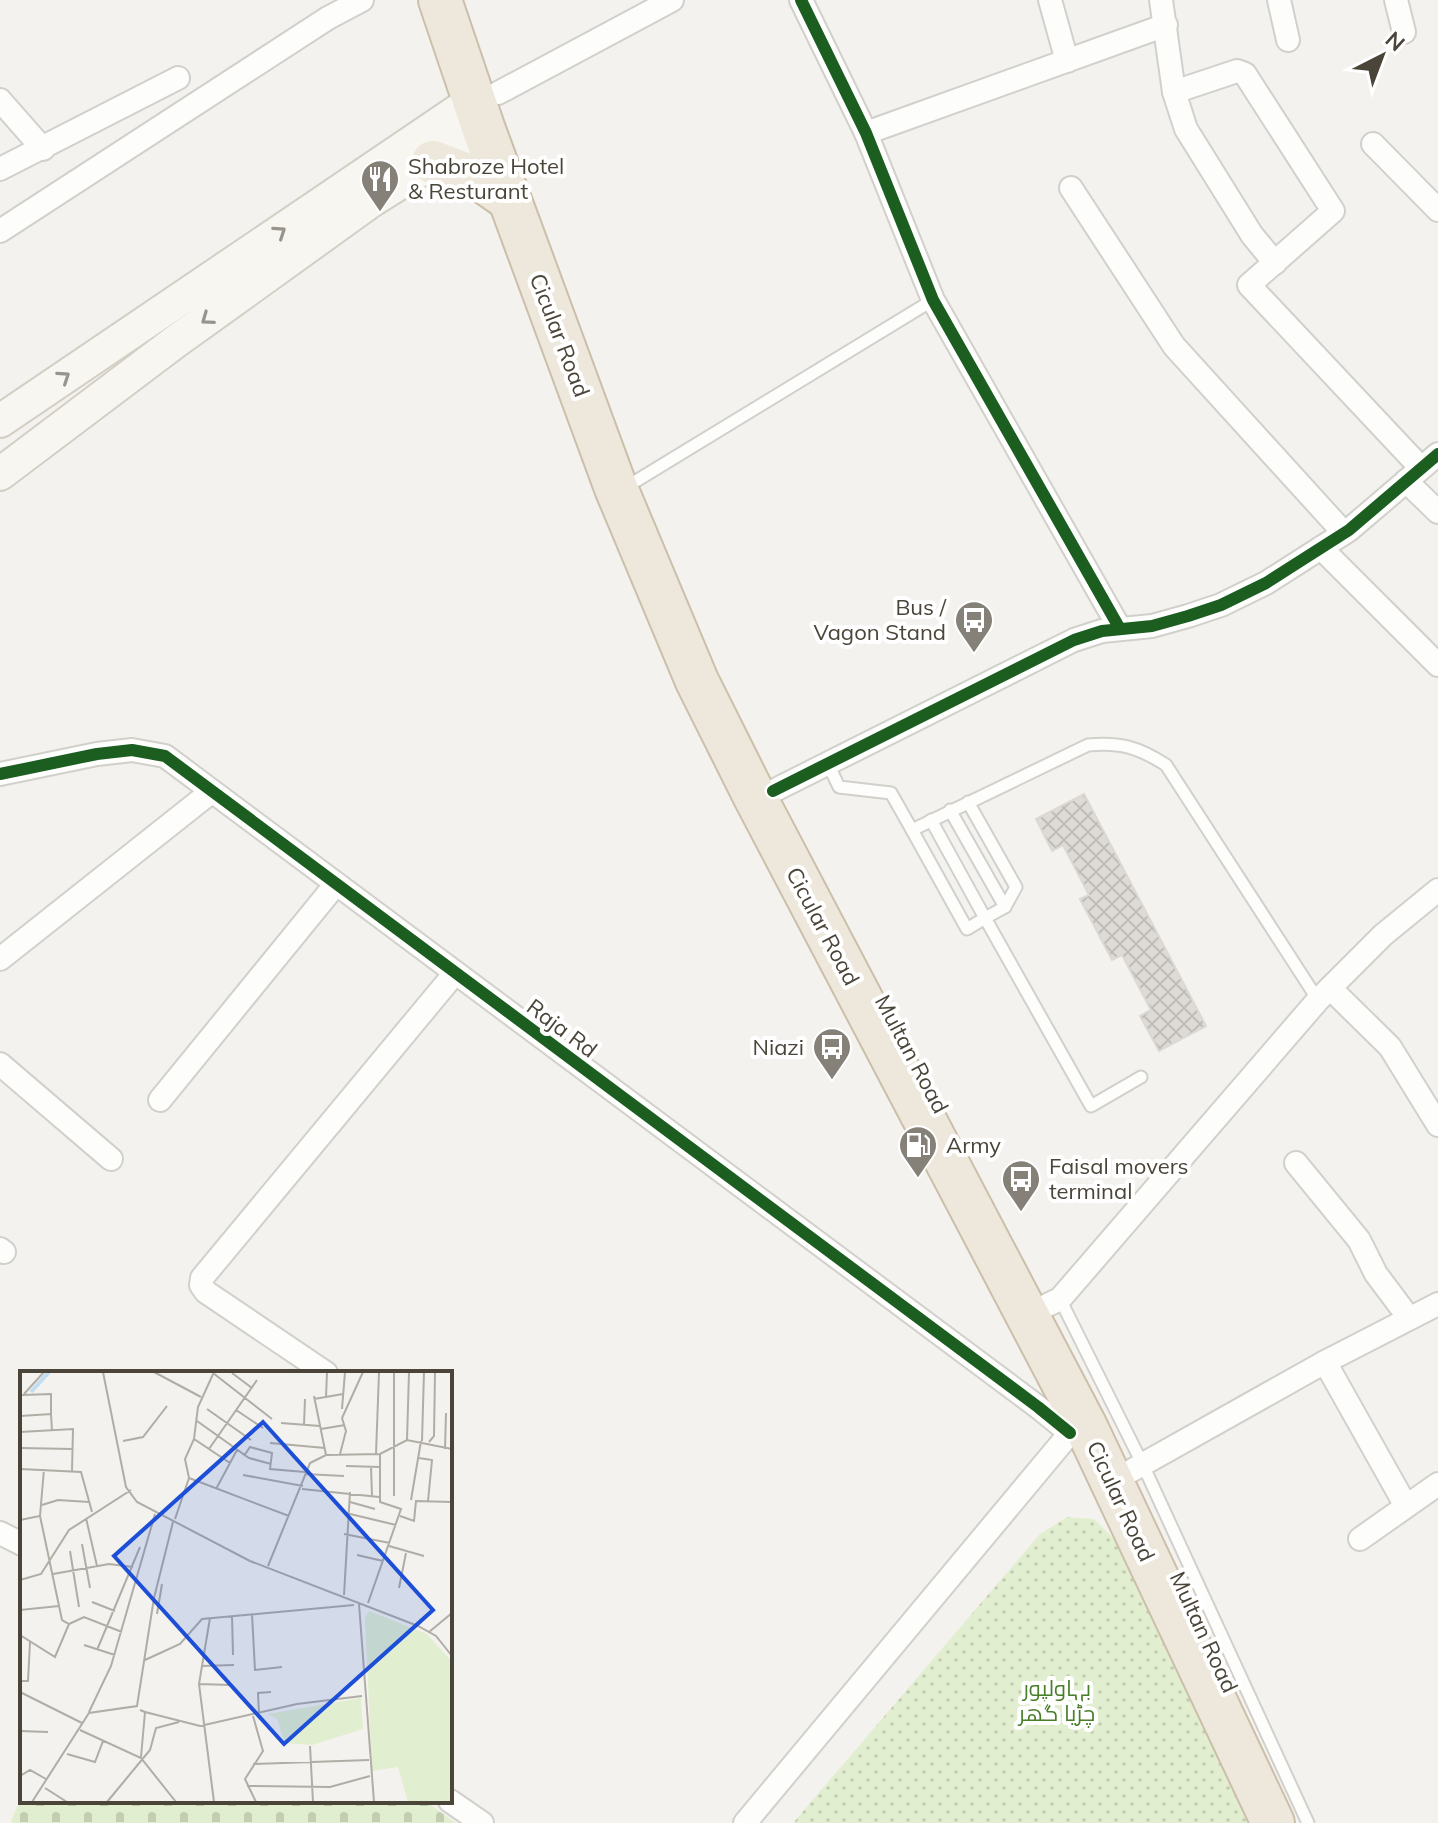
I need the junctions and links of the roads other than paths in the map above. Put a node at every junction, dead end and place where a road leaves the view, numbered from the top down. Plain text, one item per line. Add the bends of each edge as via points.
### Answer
1 (362, 0) edge
2 (440, 0) edge
3 (465, 0) edge
4 (672, 0) edge
5 (801, 0) edge
6 (1050, 0) edge
7 (1161, 0) edge
8 (1279, 0) edge
9 (1396, 0) edge
10 (1166, 25) junction
11 (1404, 32) dead end
12 (1288, 40) dead end
13 (1067, 61) junction
14 (178, 78) dead end
15 (1174, 92) junction
16 (0, 100) edge
17 (486, 108) junction
18 (866, 133) junction
19 (1373, 144) dead end
20 (43, 149) junction
21 (433, 162) junction
22 (0, 169) edge
23 (1071, 188) dead end
24 (509, 199) junction
25 (1438, 210) edge
26 (0, 231) edge
27 (1275, 263) junction
28 (933, 300) junction
29 (0, 421) edge
30 (1438, 454) edge
31 (0, 474) edge
32 (1413, 475) junction
33 (626, 484) junction
34 (1438, 512) edge
35 (1344, 533) junction
36 (1321, 548) junction
37 (1120, 629) junction
38 (1438, 665) edge
39 (828, 764) junction
40 (0, 774) edge
41 (773, 791) junction
42 (211, 792) junction
43 (968, 802) junction
44 (950, 810) junction
45 (931, 820) junction
46 (912, 830) junction
47 (336, 884) junction
48 (1438, 890) edge
49 (1005, 907) junction
50 (985, 918) junction
51 (0, 959) edge
52 (455, 973) junction
53 (1324, 994) junction
54 (0, 1064) edge
55 (1141, 1077) dead end
56 (160, 1100) dead end
57 (1438, 1125) edge
58 (111, 1159) dead end
59 (1296, 1163) dead end
60 (1438, 1304) edge
61 (1044, 1306) junction
62 (1409, 1318) junction
63 (1325, 1362) junction
64 (323, 1371) edge
65 (1086, 1426) junction
66 (1136, 1468) junction
67 (1438, 1484) edge
68 (1406, 1506) junction
69 (1360, 1539) dead end
70 (452, 1802) edge
71 (482, 1823) edge
72 (745, 1823) edge
73 (1273, 1823) edge
74 (1293, 1823) edge
75 (1308, 1823) edge

1 - 26 street
2 - 17 highway, Cicular Road
3 - 17 highway, Multan Road
4 - 17 street
5 - 18 street
6 - 13 street
7 - 10 street
8 - 12 street
9 - 11 street
10 - 13 street
10 - 15 street
13 - 18 street
14 - 20 street
15 - 27 street via 1186,129
15 - 27 street via 1242,71 1332,208
16 - 20 street
17 - 21 main road
17 - 24 highway, Cicular Road
29 -> 17 main road
17 - 33 highway, Multan Road
18 - 28 street
19 - 25 street
20 - 22 street
21 - 24 highway via 483,181
21 -> 31 main road via 187,333
23 - 35 street via 1174,346
24 - 33 highway, Cicular Road
27 - 32 street via 1249,285
28 - 33 lane
28 - 37 street
30 - 32 street
32 - 34 street
32 - 35 street
33 - 41 highway, Multan Road
33 - 61 highway, Cicular Road via 697,681 748,785
35 - 36 street
36 - 37 street via 1221,605 1152,626
36 - 38 street
37 - 39 street via 1074,640
39 - 41 street
39 - 46 lane via 839,787 891,793
40 - 42 street, Raja Rd via 132,750 165,756
41 - 61 highway, Multan Road
42 - 47 street, Raja Rd
42 - 51 street
43 - 44 lane
43 - 49 lane via 1016,887
43 - 53 lane via 1088,745 1120,744 1153,756 1166,765
44 - 45 lane
44 - 49 lane
45 - 46 lane
45 - 50 lane
46 - 50 lane via 967,929
47 - 52 street, Raja Rd
47 - 56 street
48 - 53 street
49 - 50 lane
50 - 55 lane via 1091,1106
52 - 64 street via 202,1278 206,1292
52 - 65 street, Raja Rd via 1038,1407
53 - 57 street via 1390,1047
53 - 61 street
54 - 58 street
59 - 62 street via 1359,1240 1376,1274
60 - 62 street
61 - 65 highway, Cicular Road
61 - 66 lane
62 - 63 street
63 - 66 street
63 - 68 street
65 - 66 highway, Multan Road
65 - 72 street
65 - 73 highway, Cicular Road
66 - 74 highway, Multan Road
66 - 75 lane
67 - 68 street
68 - 69 street
70 - 71 street

